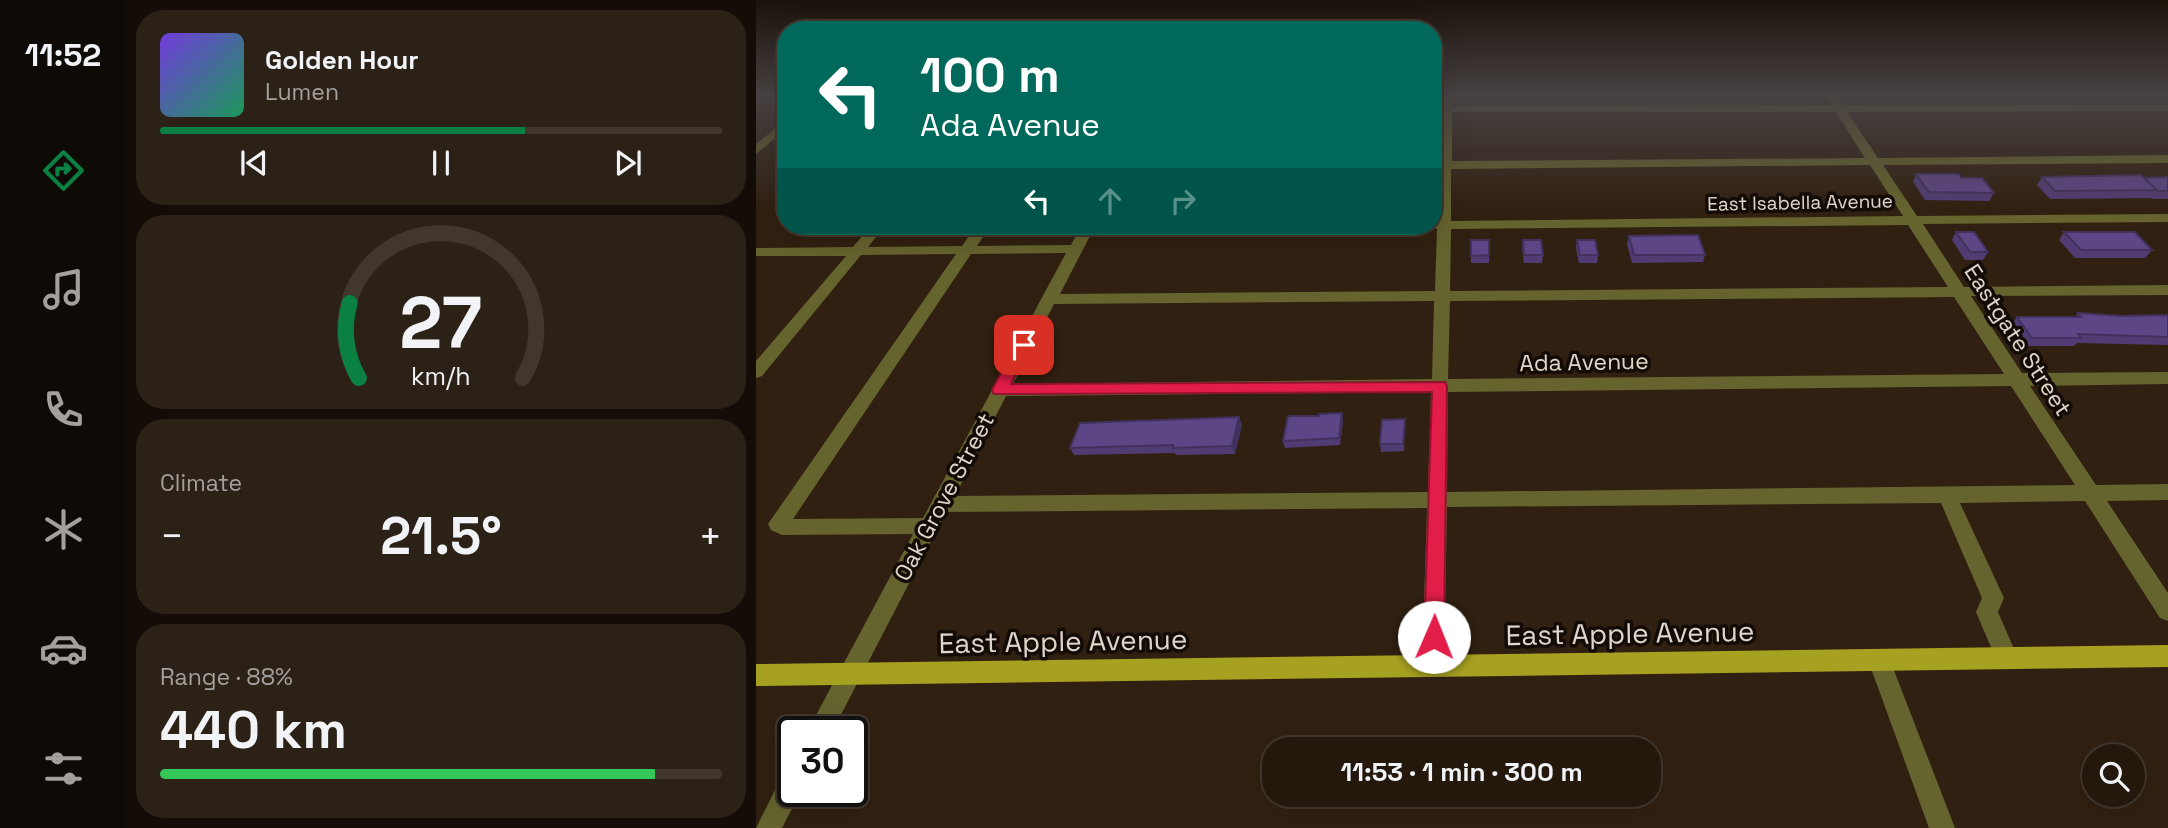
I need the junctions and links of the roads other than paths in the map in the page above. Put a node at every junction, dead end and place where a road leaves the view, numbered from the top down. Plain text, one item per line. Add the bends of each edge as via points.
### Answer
1 (775, 133) edge
2 (1446, 133) edge
3 (1855, 133) edge
4 (756, 150) edge
5 (2168, 159) edge
6 (1874, 162) junction
7 (1445, 165) junction
8 (1442, 191) edge
9 (2168, 218) edge
10 (1913, 220) junction
11 (1442, 225) edge
12 (870, 235) edge
13 (977, 235) edge
14 (1083, 235) edge
15 (1438, 235) edge
16 (1076, 249) junction
17 (966, 250) junction
18 (856, 251) junction
19 (756, 253) edge
20 (2168, 290) edge
21 (1959, 292) junction
22 (1441, 297) junction
23 (1047, 299) junction
24 (756, 372) edge
25 (2168, 378) edge
26 (2017, 380) junction
27 (1440, 386) junction
28 (1000, 390) junction
29 (2090, 491) junction
30 (2168, 492) edge
31 (1947, 495) junction
32 (1436, 499) junction
33 (940, 504) junction
34 (929, 526) junction
35 (2168, 611) edge
36 (2168, 656) edge
37 (2007, 658) junction
38 (1879, 660) junction
39 (1433, 666) junction
40 (851, 673) junction
41 (756, 675) edge
42 (828, 716) edge
43 (779, 807) edge
44 (768, 828) edge
45 (1942, 828) edge

1 - 4 street
2 - 7 street
3 - 6 street, Eastgate Street
5 - 6 street
6 - 7 street
6 - 10 street, Eastgate Street
7 - 8 street
9 - 10 street, East Isabella Avenue
10 - 11 street, East Isabella Avenue
10 - 21 street, Eastgate Street
12 - 18 street
13 - 17 street
14 - 16 street, Oak Grove Street
15 - 22 street
16 - 17 street
16 - 23 street, Oak Grove Street
17 - 18 street
17 - 34 street via 778,524
18 - 19 street
18 - 24 street
20 - 21 street
21 - 22 street
21 - 26 street, Eastgate Street
22 - 23 street
22 - 27 street
23 - 28 street, Oak Grove Street
25 - 26 street, Ada Avenue
26 - 27 street, Ada Avenue
26 - 29 street, Eastgate Street
27 - 28 street, Ada Avenue
27 - 32 street
28 - 33 street, Oak Grove Street
29 - 30 street
29 - 31 street
29 - 35 street, Eastgate Street
31 - 32 street
31 - 37 street via 1993,597 1987,612
32 - 33 street
32 - 39 street
33 - 34 street, Oak Grove Street
34 - 40 street, Oak Grove Street
36 - 37 main road, East Apple Avenue
37 - 38 main road, East Apple Avenue
38 - 39 main road, East Apple Avenue
38 - 45 street
39 - 40 main road, East Apple Avenue
40 - 41 main road, East Apple Avenue
40 - 42 street, Oak Grove Street
43 - 44 street

